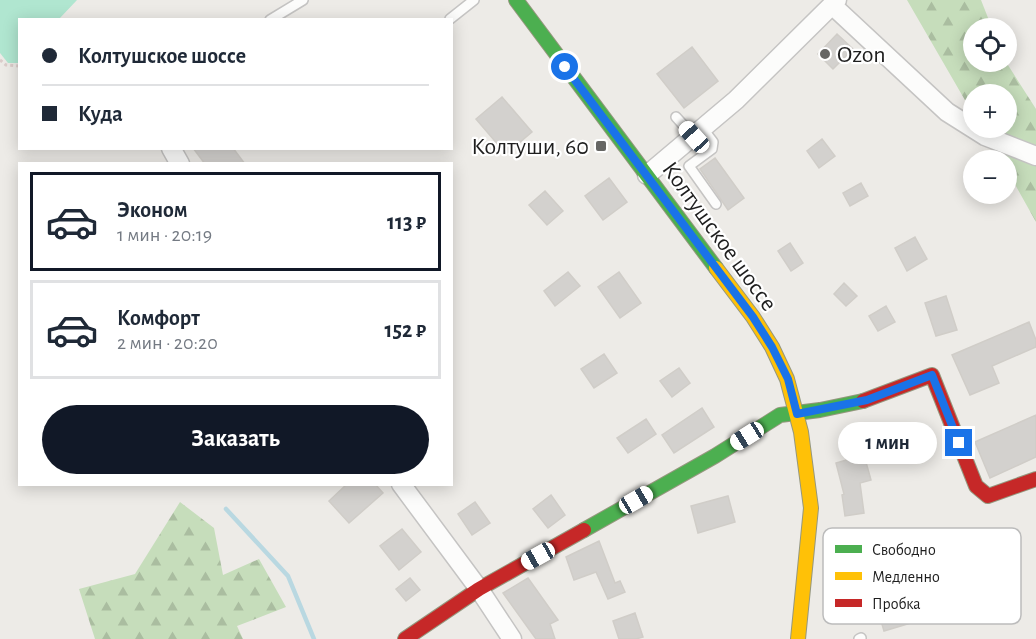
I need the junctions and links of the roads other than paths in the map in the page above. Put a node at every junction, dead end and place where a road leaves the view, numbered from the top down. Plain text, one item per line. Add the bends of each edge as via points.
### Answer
1 (303, 0) edge
2 (474, 0) edge
3 (516, 0) edge
4 (835, 3) edge
5 (273, 18) edge
6 (451, 18) edge
7 (676, 117) dead end
8 (698, 133) junction
9 (1036, 156) edge
10 (647, 175) junction
11 (716, 204) dead end
12 (797, 414) junction
13 (1036, 479) edge
14 (402, 486) edge
15 (479, 590) junction
16 (405, 639) edge
17 (512, 639) edge
18 (798, 639) edge

1 - 5 lane
2 - 6 lane
3 - 10 street, Колтушское шоссе
4 - 8 street
4 - 9 street via 947,112 985,136
7 - 8 lane
8 - 10 street
8 - 11 lane via 713,142 712,149 689,166
10 - 12 street, Колтушское шоссе via 766,337 788,379
12 - 13 street via 867,400 932,375 947,400 976,486 988,496
12 - 15 street via 780,416
12 - 18 street, Колтушское шоссе via 811,508
14 - 15 street
15 - 16 street
15 - 17 street

